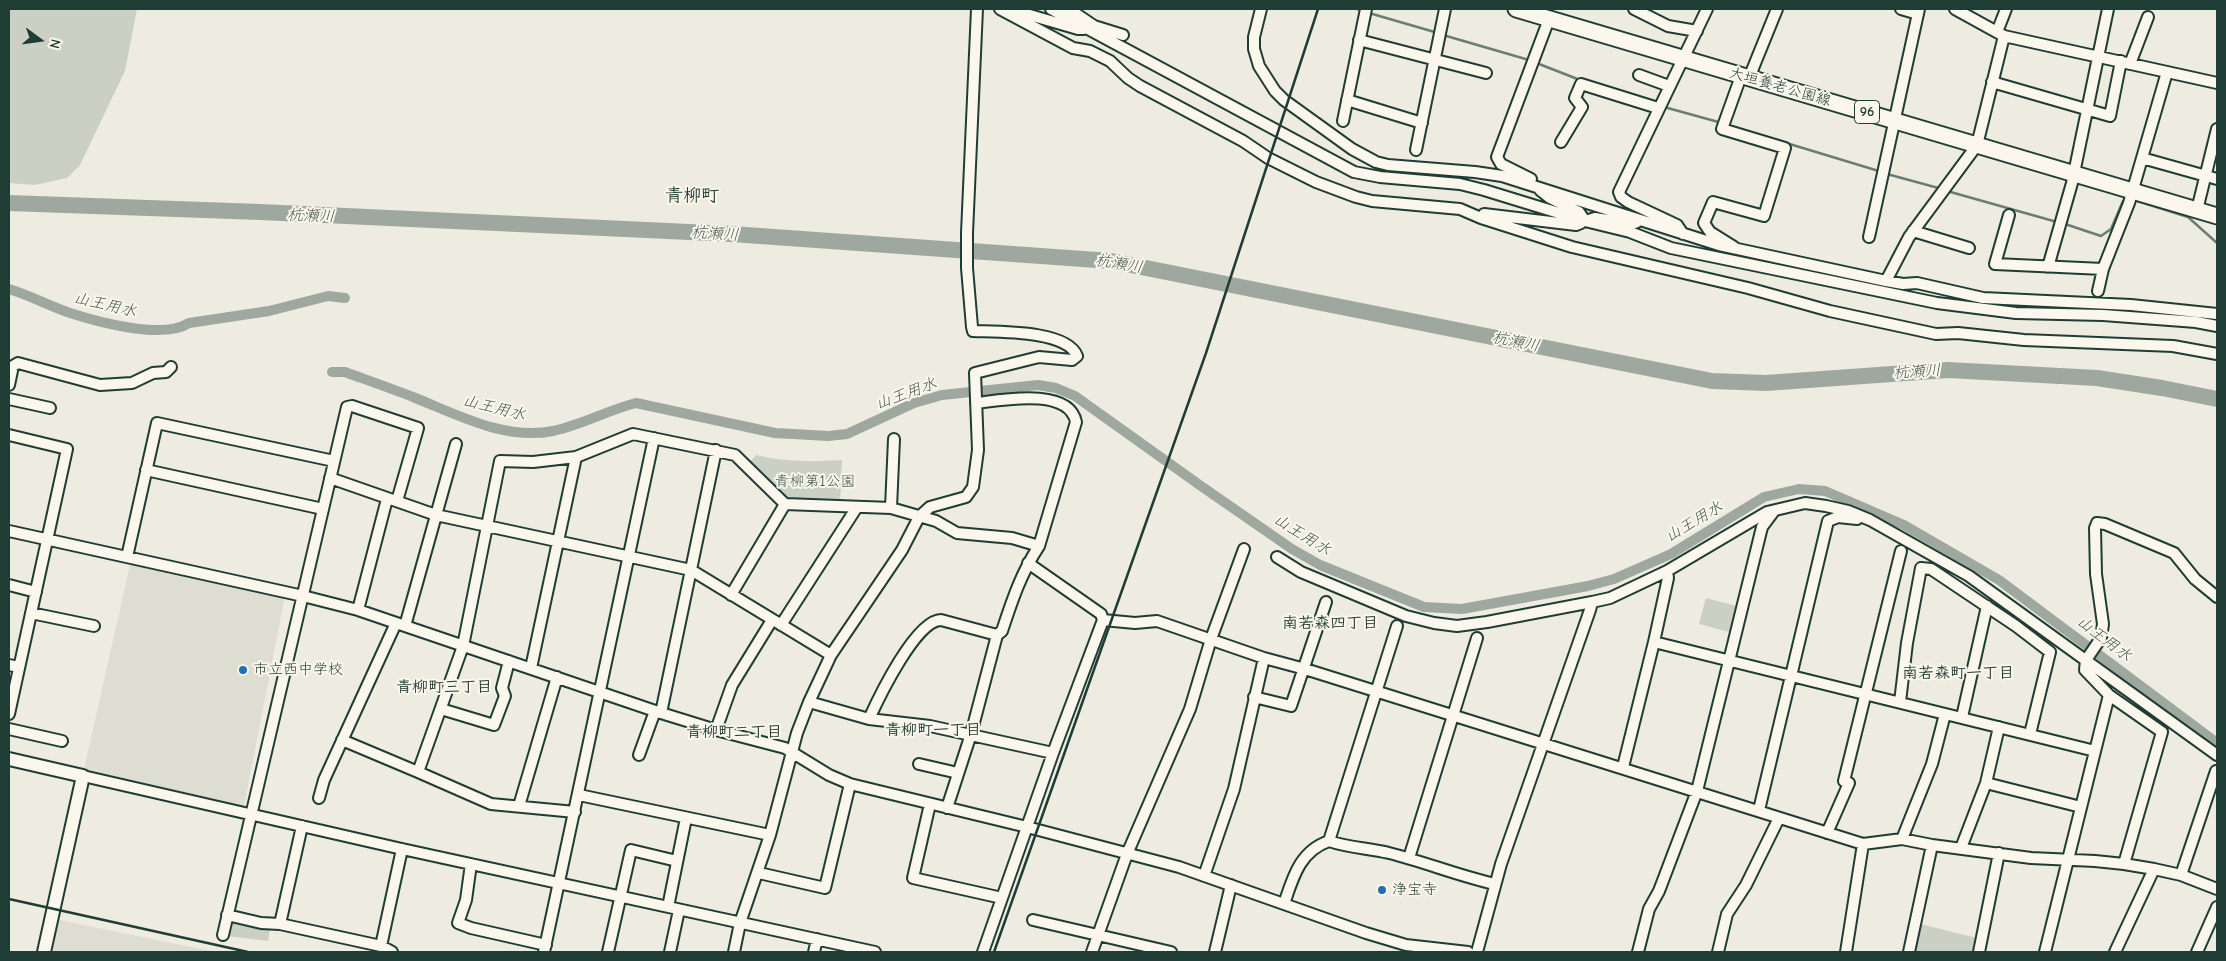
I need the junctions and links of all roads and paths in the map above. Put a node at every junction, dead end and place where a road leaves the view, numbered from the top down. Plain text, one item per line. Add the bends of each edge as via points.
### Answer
1 (977, 9) edge
2 (1000, 9) edge
3 (1009, 9) edge
4 (1051, 9) edge
5 (1069, 9) edge
6 (1261, 9) edge
7 (1366, 9) edge
8 (1445, 9) edge
9 (1517, 9) edge
10 (1634, 9) edge
11 (1707, 9) edge
12 (1777, 9) edge
13 (1901, 9) edge
14 (1955, 9) edge
15 (2006, 9) edge
16 (2108, 9) edge
17 (1918, 11) edge
18 (1553, 16) edge
19 (2148, 17) dead end
20 (1091, 28) junction
21 (1697, 31) junction
22 (2000, 34) junction
23 (1123, 35) dead end
24 (1359, 40) junction
25 (2098, 56) junction
26 (1682, 58) junction
27 (1435, 60) junction
28 (2126, 63) junction
29 (2168, 72) junction
30 (1486, 73) dead end
31 (1639, 76) dead end
32 (1745, 77) junction
33 (1992, 82) junction
34 (2217, 83) edge
35 (1669, 86) junction
36 (1347, 100) junction
37 (1658, 108) junction
38 (2086, 110) junction
39 (1896, 120) junction
40 (1343, 121) dead end
41 (1422, 123) junction
42 (2217, 129) edge
43 (1561, 142) dead end
44 (1977, 145) junction
45 (1416, 150) dead end
46 (2142, 158) junction
47 (2073, 174) junction
48 (2206, 175) junction
49 (2217, 179) edge
50 (1535, 185) junction
51 (2132, 191) junction
52 (2197, 210) junction
53 (1468, 212) junction
54 (2010, 215) dead end
55 (2217, 216) edge
56 (1641, 220) junction
57 (1585, 222) junction
58 (1913, 231) junction
59 (1683, 234) junction
60 (1869, 237) dead end
61 (1969, 248) dead end
62 (1736, 249) junction
63 (2048, 267) junction
64 (2103, 270) junction
65 (1886, 281) junction
66 (2098, 291) dead end
67 (2217, 314) edge
68 (2217, 326) edge
69 (2217, 354) edge
70 (171, 367) dead end
71 (9, 385) edge
72 (9, 399) edge
73 (976, 400) junction
74 (50, 408) dead end
75 (9, 435) edge
76 (654, 438) junction
77 (894, 439) dead end
78 (456, 444) dead end
79 (716, 450) junction
80 (576, 457) junction
81 (334, 461) junction
82 (146, 470) junction
83 (330, 478) junction
84 (392, 500) junction
85 (785, 504) junction
86 (857, 507) junction
87 (891, 508) junction
88 (323, 509) junction
89 (1776, 509) junction
90 (436, 515) junction
91 (919, 517) junction
92 (1870, 520) junction
93 (487, 526) junction
94 (9, 531) edge
95 (47, 540) junction
96 (559, 541) junction
97 (1039, 546) junction
98 (1244, 549) dead end
99 (1901, 551) dead end
100 (628, 556) junction
101 (127, 557) junction
102 (1276, 557) dead end
103 (1028, 563) junction
104 (691, 570) junction
105 (1667, 571) junction
106 (9, 586) edge
107 (36, 592) junction
108 (731, 595) junction
109 (302, 596) junction
110 (2217, 597) edge
111 (1326, 602) dead end
112 (1592, 602) junction
113 (1987, 606) junction
114 (358, 610) junction
115 (31, 612) junction
116 (1103, 620) junction
117 (777, 623) junction
118 (400, 624) junction
119 (94, 626) dead end
120 (1397, 626) dead end
121 (997, 635) junction
122 (1477, 638) dead end
123 (1211, 639) junction
124 (1654, 642) junction
125 (463, 646) junction
126 (2091, 654) junction
127 (831, 655) junction
128 (1264, 658) junction
129 (1728, 660) junction
130 (509, 661) junction
131 (14, 666) edge
132 (531, 668) junction
133 (1305, 669) junction
134 (1791, 676) junction
135 (557, 677) junction
136 (1377, 691) junction
137 (600, 692) junction
138 (1864, 694) junction
139 (2109, 695) junction
140 (1254, 697) junction
141 (809, 702) junction
142 (1900, 702) junction
143 (441, 709) junction
144 (658, 712) junction
145 (9, 714) edge
146 (1945, 714) junction
147 (1454, 715) junction
148 (1962, 717) junction
149 (869, 719) junction
150 (1999, 727) junction
151 (9, 729) edge
152 (716, 730) junction
153 (970, 734) junction
154 (2030, 734) junction
155 (342, 740) junction
156 (62, 741) dead end
157 (1544, 743) junction
158 (2094, 751) junction
159 (792, 752) junction
160 (1054, 753) junction
161 (639, 755) dead end
162 (2217, 755) edge
163 (9, 760) edge
164 (918, 764) dead end
165 (1623, 767) junction
166 (418, 772) junction
167 (2217, 772) edge
168 (958, 773) junction
169 (83, 776) junction
170 (1986, 783) junction
171 (850, 784) junction
172 (1697, 791) junction
173 (579, 795) junction
174 (318, 798) dead end
175 (930, 804) junction
176 (519, 806) junction
177 (2081, 807) junction
178 (948, 808) junction
179 (1759, 810) junction
180 (575, 812) junction
181 (250, 814) junction
182 (686, 818) junction
183 (1779, 818) junction
184 (302, 826) junction
185 (1028, 827) junction
186 (1828, 833) junction
187 (770, 835) junction
188 (1902, 839) junction
189 (1329, 841) junction
190 (1863, 844) junction
191 (1932, 846) junction
192 (1961, 848) junction
193 (402, 849) junction
194 (1127, 854) junction
195 (1999, 854) junction
196 (1409, 858) junction
197 (2068, 859) junction
198 (677, 860) junction
199 (471, 864) junction
200 (2124, 864) junction
201 (2154, 868) junction
202 (759, 873) junction
203 (2181, 875) junction
204 (1204, 876) junction
205 (560, 883) junction
206 (1495, 884) junction
207 (1231, 886) junction
208 (2217, 889) edge
209 (620, 896) junction
210 (1002, 898) junction
211 (1284, 904) junction
212 (2217, 906) edge
213 (668, 907) junction
214 (680, 910) junction
215 (227, 915) junction
216 (1033, 920) dead end
217 (740, 923) junction
218 (280, 924) junction
219 (222, 935) dead end
220 (1097, 936) junction
221 (817, 939) junction
222 (381, 946) junction
223 (545, 948) edge
224 (44, 952) edge
225 (392, 952) edge
226 (608, 952) edge
227 (670, 952) edge
228 (734, 952) edge
229 (814, 952) edge
230 (875, 952) edge
231 (984, 952) edge
232 (1092, 952) edge
233 (1172, 952) edge
234 (1215, 952) edge
235 (1468, 952) edge
236 (1477, 952) edge
237 (1638, 952) edge
238 (1718, 952) edge
239 (1846, 952) edge
240 (1909, 952) edge
241 (1979, 952) edge
242 (2045, 952) edge
243 (2115, 952) edge
244 (2197, 952) edge

1 - 73 street via 966,264 974,331 1049,338 1071,347 1078,356 1072,360 1039,358 975,373
2 - 53 street via 1073,48 1090,51 1110,61 1140,86 1243,141 1268,158 1340,192 1372,201 1446,206
3 - 20 street via 1078,29
4 - 20 street
5 - 20 street
6 - 50 street via 1254,49 1266,81 1284,100 1352,149 1388,165 1490,174
7 - 24 street
8 - 27 street
9 - 18 main road, 大垣養老公園線 / 96
10 - 21 street via 1668,26
11 - 21 street
12 - 32 street
13 - 17 street
14 - 22 street
15 - 22 street
16 - 25 street
17 - 39 street
18 - 26 main road, 大垣養老公園線 / 96
18 - 50 street via 1497,157 1501,164
19 - 28 street
20 - 23 street
20 - 57 street via 1354,172 1460,184
21 - 26 street
22 - 25 street
22 - 33 street
24 - 27 street
24 - 36 street
25 - 28 street
25 - 38 street
26 - 32 main road, 大垣養老公園線 / 96
26 - 35 street
27 - 30 street
27 - 41 street
28 - 29 street
28 - 38 street via 2110,116
29 - 34 street
29 - 46 street
31 - 35 street
32 - 39 main road, 大垣養老公園線 / 96
32 - 62 street via 1722,129 1785,148 1764,216 1713,202 1704,223 1710,232
33 - 38 street
33 - 44 street
35 - 37 street
36 - 40 street
36 - 41 street
37 - 43 street via 1581,84 1575,98 1582,107
37 - 59 street via 1619,192 1628,202 1677,225
38 - 47 street
39 - 44 main road, 大垣養老公園線 / 96
39 - 60 street
41 - 45 street
42 - 48 street
44 - 47 main road, 大垣養老公園線 / 96
44 - 58 street
46 - 48 street
46 - 51 street
47 - 51 main road, 大垣養老公園線 / 96
47 - 63 street
48 - 49 street
48 - 52 street
50 - 56 street
50 - 57 street via 1550,198 1579,212
51 - 52 main road, 大垣養老公園線 / 96
51 - 64 street
52 - 55 main road, 大垣養老公園線 / 96
53 - 57 street via 1576,225
53 - 69 street via 1572,247 1936,334 2174,346
54 - 63 street via 1995,264
56 - 57 street via 1632,224 1595,218
56 - 59 street
57 - 68 street via 1630,232 1671,248 1937,303 2016,314 2103,315
58 - 61 street
58 - 65 street
59 - 62 street
62 - 65 street
63 - 64 street
64 - 66 street
65 - 67 street via 1917,283 1984,298 2131,305
70 - 71 street via 166,372 153,373 132,383 100,385 18,363 13,366
72 - 74 street
73 - 91 street via 978,450 973,488 966,497 930,507
73 - 97 street via 1044,399 1064,405 1075,415 1076,422
75 - 95 street via 67,449
76 - 79 street
76 - 80 street via 633,434
76 - 100 street
77 - 87 street
78 - 90 street
79 - 85 street via 742,460
79 - 104 street
80 - 93 street via 533,462 500,461
80 - 96 street
81 - 82 street via 157,423
81 - 83 street
81 - 84 street via 347,406 418,428
82 - 88 street
82 - 101 street
83 - 84 street
83 - 88 street
84 - 90 street
84 - 114 street
85 - 86 street
85 - 108 street
86 - 87 street
86 - 117 street
87 - 91 street
88 - 109 street
89 - 92 street via 1805,503 1848,511
89 - 105 street
89 - 129 street via 1762,527
90 - 93 street
90 - 118 street
91 - 97 street via 936,521 957,533 1012,538
91 - 127 street via 902,550
92 - 126 street via 1969,576
92 - 134 street via 1853,517 1828,521
93 - 96 street
93 - 125 street
94 - 95 street
95 - 101 street
95 - 107 street
96 - 100 street
96 - 132 street
97 - 103 street
98 - 123 street
99 - 138 street
100 - 104 street
100 - 137 street
101 - 109 street
102 - 112 street via 1301,572 1406,616 1434,623 1457,626 1480,623
103 - 116 street via 1101,614
103 - 121 street via 1002,631
104 - 108 street
104 - 144 street
105 - 112 street via 1610,598
105 - 124 street
106 - 107 street
107 - 115 street
108 - 117 street
109 - 114 street
109 - 181 street
110 - 126 street via 2195,579 2174,553 2105,524 2097,524 2096,574 2103,624 2101,638
111 - 133 street
112 - 157 street
113 - 142 street via 1932,569 1921,568
113 - 148 street
113 - 154 street via 2050,652
114 - 118 street
115 - 119 street
115 - 131 street
116 - 123 street via 1157,621
116 - 160 street
117 - 127 street
117 - 152 street via 732,685
118 - 125 street
118 - 155 street
120 - 136 street
121 - 149 street via 941,620 928,624 903,654
121 - 153 street
122 - 147 street
123 - 128 street
123 - 194 street via 1183,727
124 - 129 street
124 - 165 street
125 - 130 street
125 - 143 street
126 - 139 street via 2085,670
126 - 162 street
127 - 141 street
128 - 133 street
128 - 140 street
129 - 134 street
129 - 172 street
130 - 132 street
130 - 143 street via 502,688 505,696 494,725
131 - 145 street
132 - 135 street
133 - 136 street
133 - 140 street via 1291,706
134 - 138 street
134 - 179 street
135 - 137 street
135 - 176 street
136 - 147 street
136 - 189 street
137 - 144 street
137 - 173 street
138 - 142 street
138 - 186 street via 1844,781 1849,783
139 - 158 street
139 - 200 street via 2162,732
140 - 204 street via 1234,789
141 - 149 street
141 - 159 street
142 - 146 street
143 - 166 street
144 - 152 street
144 - 161 street
146 - 148 street
146 - 188 street via 1932,764
147 - 157 street
147 - 196 street
148 - 150 street
149 - 153 street
150 - 154 street
150 - 170 street
151 - 156 street
152 - 159 street
153 - 160 street
153 - 168 street
154 - 158 street
155 - 166 street
155 - 174 street
157 - 165 street
157 - 206 street
158 - 177 street
159 - 171 street via 829,776
159 - 187 street
160 - 185 street
163 - 169 street
164 - 168 street
165 - 172 street
166 - 176 street via 491,804
167 - 203 street
168 - 178 street
169 - 181 street
169 - 224 street
170 - 177 street
170 - 192 street
171 - 175 street
171 - 202 street via 825,888
172 - 179 street
172 - 237 street via 1659,892 1649,909
173 - 180 street
173 - 182 street
175 - 178 street
175 - 210 street via 913,878
176 - 180 street
177 - 197 street
178 - 185 street
179 - 183 street
180 - 205 street
181 - 184 street
181 - 215 street
182 - 187 street
182 - 198 street
183 - 186 street
183 - 238 street via 1727,914
184 - 193 street
184 - 218 street
185 - 194 street
185 - 210 street
186 - 190 street
187 - 202 street
188 - 190 street
188 - 191 street
189 - 196 street
189 - 211 street via 1315,846 1296,869
190 - 239 street
191 - 192 street
191 - 240 street
192 - 195 street
193 - 199 street
193 - 222 street
194 - 204 street
194 - 220 street
195 - 197 street
195 - 241 street
196 - 206 street via 1456,875
197 - 200 street
197 - 242 street
198 - 209 street via 631,850
198 - 213 street
199 - 205 street
199 - 223 street via 466,900 458,923
200 - 201 street
201 - 203 street
201 - 243 street
202 - 217 street
203 - 208 street
204 - 207 street
205 - 209 street
205 - 223 street
206 - 236 street
207 - 211 street
207 - 234 street
209 - 213 street
209 - 226 street
210 - 231 street
211 - 235 street via 1406,945
212 - 244 street
213 - 214 street
214 - 217 street
214 - 227 street
215 - 218 street
215 - 219 street
216 - 220 street
217 - 221 street
217 - 228 street
218 - 222 street
220 - 232 street
220 - 233 street
221 - 229 street
221 - 230 street
222 - 225 street

